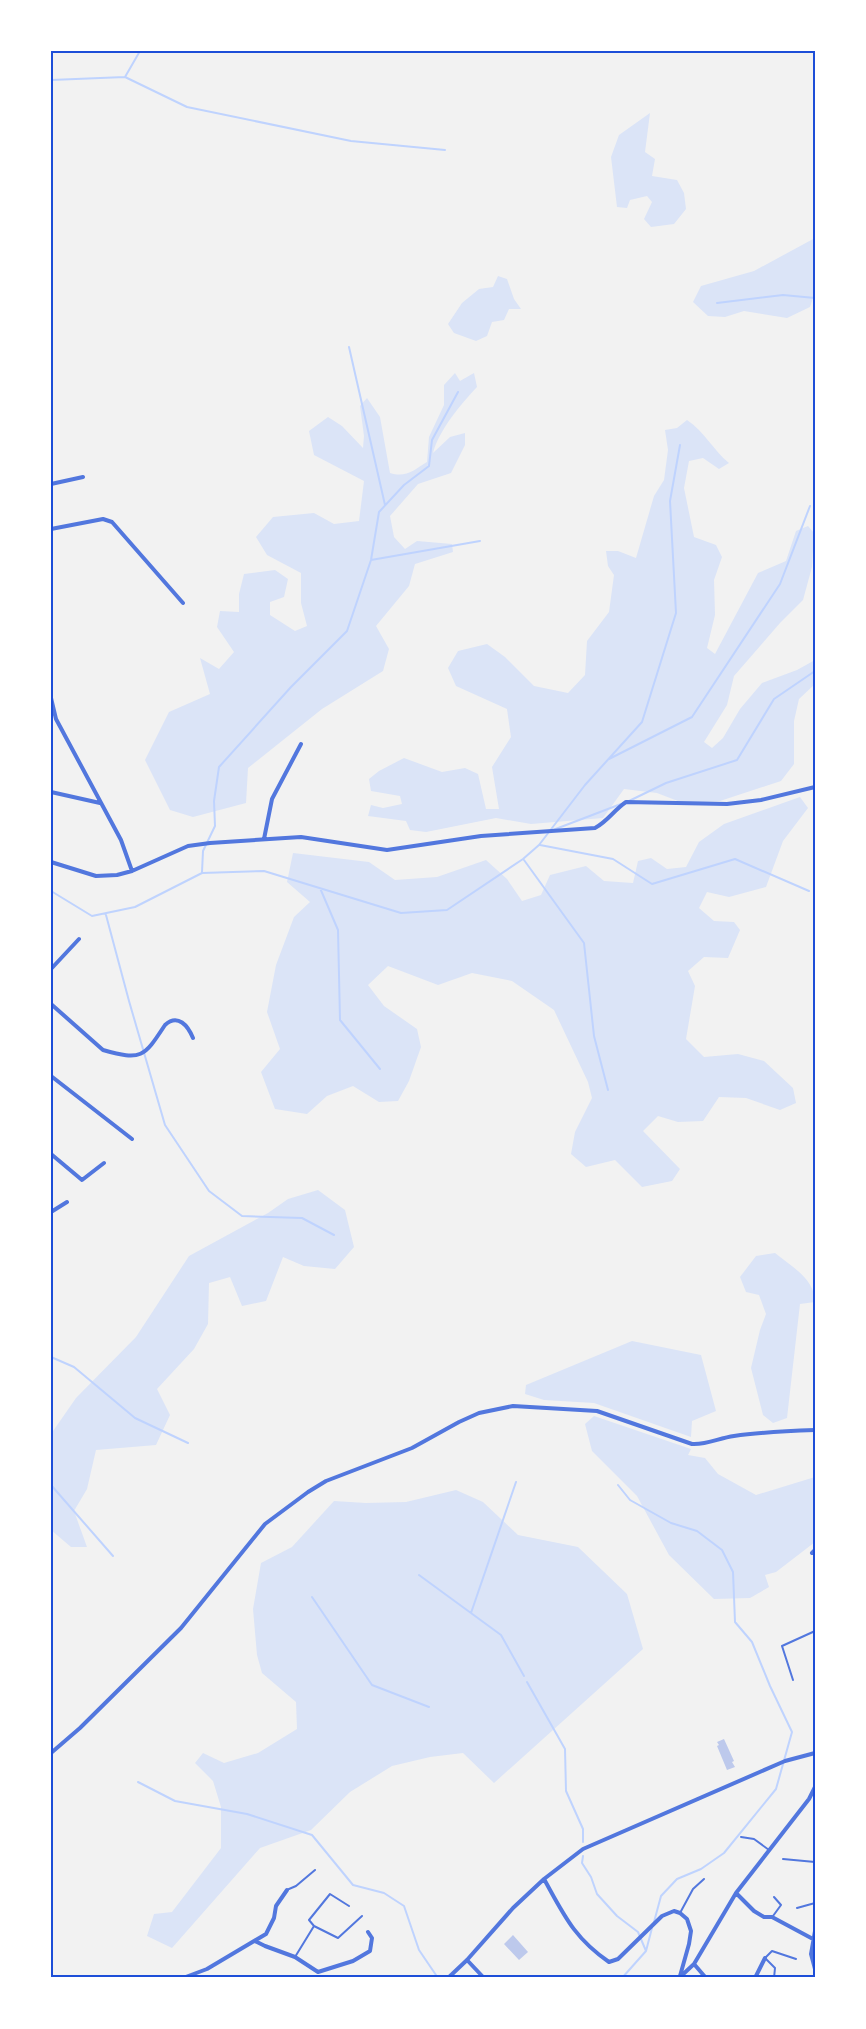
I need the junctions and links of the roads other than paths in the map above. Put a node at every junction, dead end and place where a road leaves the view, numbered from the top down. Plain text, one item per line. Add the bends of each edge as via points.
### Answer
1 (83, 477) dead end
2 (51, 484) edge
3 (51, 530) edge
4 (183, 603) dead end
5 (51, 699) edge
6 (301, 744) dead end
7 (815, 788) edge
8 (51, 792) edge
9 (101, 803) junction
10 (264, 839) junction
11 (51, 862) edge
12 (132, 871) junction
13 (79, 939) dead end
14 (51, 969) edge
15 (51, 1004) edge
16 (193, 1038) dead end
17 (51, 1076) edge
18 (132, 1139) dead end
19 (51, 1154) edge
20 (104, 1162) dead end
21 (67, 1202) dead end
22 (51, 1212) edge
23 (815, 1430) edge
24 (815, 1631) edge
25 (793, 1680) dead end
26 (815, 1752) edge
27 (51, 1753) edge
28 (815, 1787) edge
29 (741, 1837) dead end
30 (770, 1850) junction
31 (783, 1859) dead end
32 (815, 1862) edge
33 (315, 1870) dead end
34 (544, 1879) junction
35 (704, 1879) dead end
36 (287, 1890) joint
37 (736, 1893) junction
38 (774, 1897) dead end
39 (815, 1903) edge
40 (349, 1906) dead end
41 (797, 1908) dead end
42 (681, 1913) junction
43 (362, 1916) dead end
44 (772, 1917) junction
45 (314, 1926) junction
46 (815, 1931) edge
47 (368, 1932) dead end
48 (813, 1939) junction
49 (255, 1941) junction
50 (295, 1957) junction
51 (765, 1958) junction
52 (796, 1959) dead end
53 (467, 1960) junction
54 (694, 1964) junction
55 (815, 1969) edge
56 (679, 1977) edge
57 (183, 1978) edge
58 (448, 1978) edge
59 (484, 1978) edge
60 (706, 1978) edge
61 (755, 1978) edge
62 (774, 1978) edge

1 - 2 street
3 - 4 street via 103,519 112,522
5 - 9 street via 56,719
6 - 10 street via 272,799
7 - 10 street via 727,804 626,802 595,828 481,836 387,850 301,837
8 - 9 street
9 - 12 street
10 - 12 street via 188,846
11 - 12 street via 96,876
13 - 14 street
15 - 16 street via 103,1050 143,1054 165,1026 176,1020 189,1027
17 - 18 street
19 - 20 street via 82,1180
21 - 22 street
23 - 27 street via 744,1434 692,1444 597,1411 513,1406 479,1413 412,1448 326,1481 265,1524 181,1628
24 - 25 lane via 782,1646
26 - 34 street via 785,1761 583,1849
28 - 30 street
29 - 30 lane via 754,1839
30 - 37 street
31 - 32 lane
33 - 36 lane
34 - 42 street via 570,1927 590,1949 609,1962 618,1959 662,1916 674,1911
34 - 53 street
35 - 42 lane via 693,1889
36 - 49 street via 276,1906 266,1934
37 - 44 street via 754,1911
37 - 54 street
38 - 44 lane via 781,1905
39 - 41 lane
40 - 45 lane via 330,1894 309,1920
42 - 56 street via 691,1931
43 - 45 lane via 338,1938
44 - 48 street
45 - 50 lane
46 - 48 street
47 - 50 street via 372,1938 370,1951 326,1971 318,1972
48 - 55 street
49 - 50 street
49 - 57 street
51 - 52 lane via 772,1951
51 - 61 street
51 - 62 lane via 775,1968
53 - 58 street
53 - 59 street
54 - 56 street
54 - 60 street

